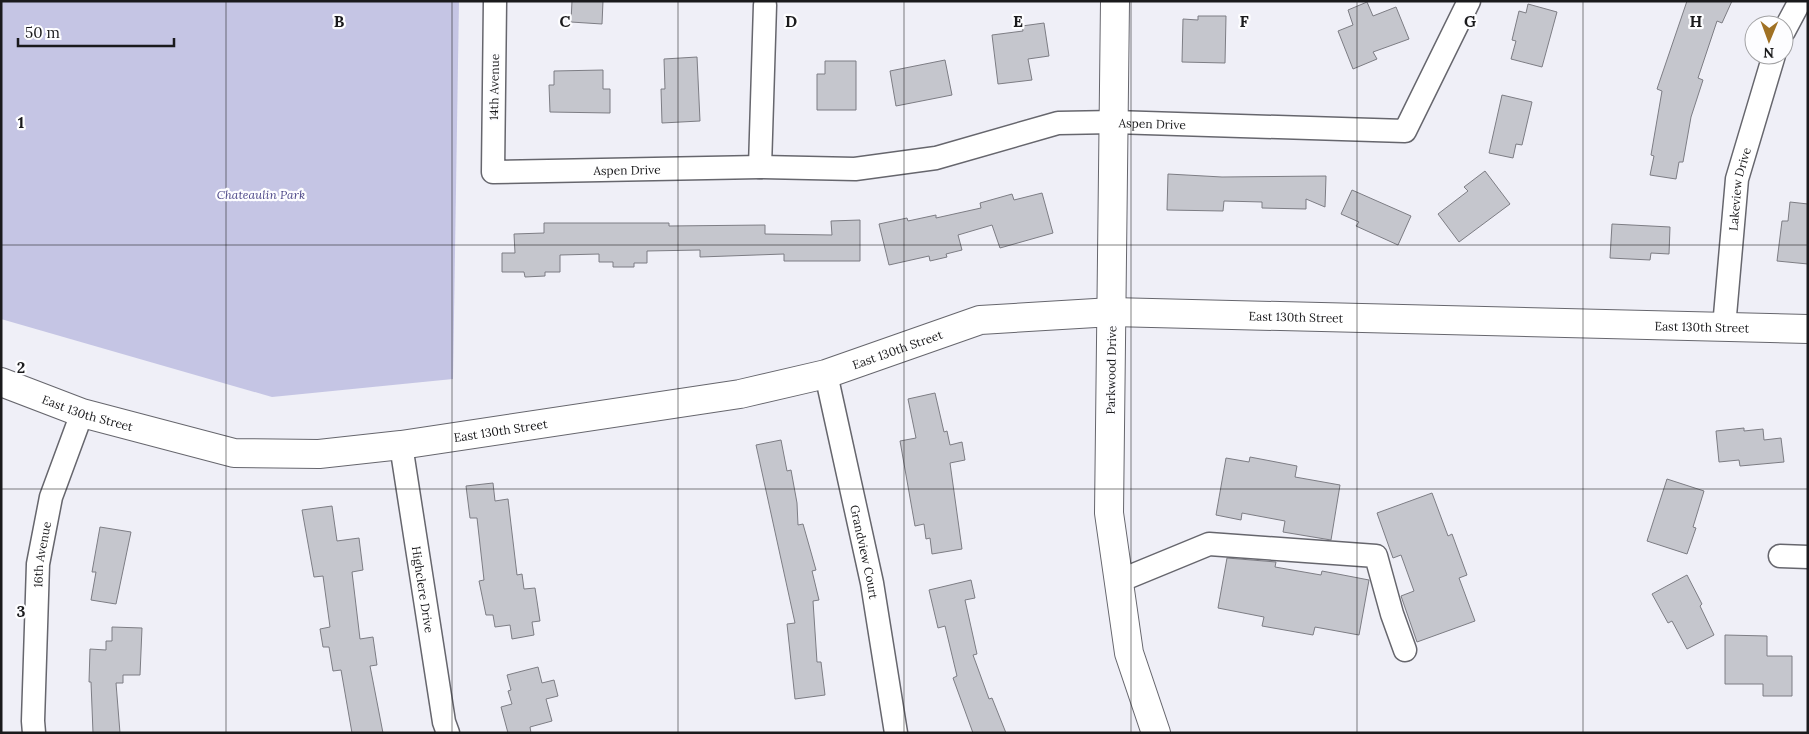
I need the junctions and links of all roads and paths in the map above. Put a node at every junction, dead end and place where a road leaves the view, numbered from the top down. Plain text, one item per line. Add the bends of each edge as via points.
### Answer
1 (495, 1) edge
2 (1115, 1) edge
3 (1469, 1) edge
4 (1800, 1) edge
5 (765, 5) dead end
6 (1793, 15) edge
7 (1771, 65) edge
8 (1114, 122) junction
9 (760, 168) junction
10 (493, 172) joint
11 (1112, 312) junction
12 (1724, 327) junction
13 (1808, 329) edge
14 (826, 374) junction
15 (1, 382) edge
16 (82, 413) junction
17 (401, 446) junction
18 (1780, 556) dead end
19 (1808, 557) edge
20 (1119, 582) junction
21 (1405, 650) dead end
22 (34, 733) edge
23 (448, 733) edge
24 (896, 733) edge
25 (1156, 733) edge

1 - 10 street, 14th Avenue
2 - 8 street, Parkwood Drive
3 - 8 street, Aspen Drive via 1405,130
4 - 6 street
5 - 9 street
7 - 12 street, Lakeview Drive via 1736,179
8 - 9 street, Aspen Drive via 1058,123 936,158 856,169
8 - 11 street, Parkwood Drive
9 - 10 street, Aspen Drive
11 - 12 street, East 130th Street
11 - 14 street, East 130th Street via 972,321
11 - 20 street, Parkwood Drive via 1109,513
12 - 13 street, East 130th Street
14 - 17 street, East 130th Street via 740,394
14 - 24 street, Grandview Court via 872,583
15 - 16 street, East 130th Street
16 - 17 street, East 130th Street via 234,453 319,454
16 - 22 street, 16th Avenue via 51,497 38,564
17 - 23 street, Highclere Drive
18 - 19 street
20 - 21 street via 1209,544 1376,556
20 - 25 street, Parkwood Drive via 1129,653

